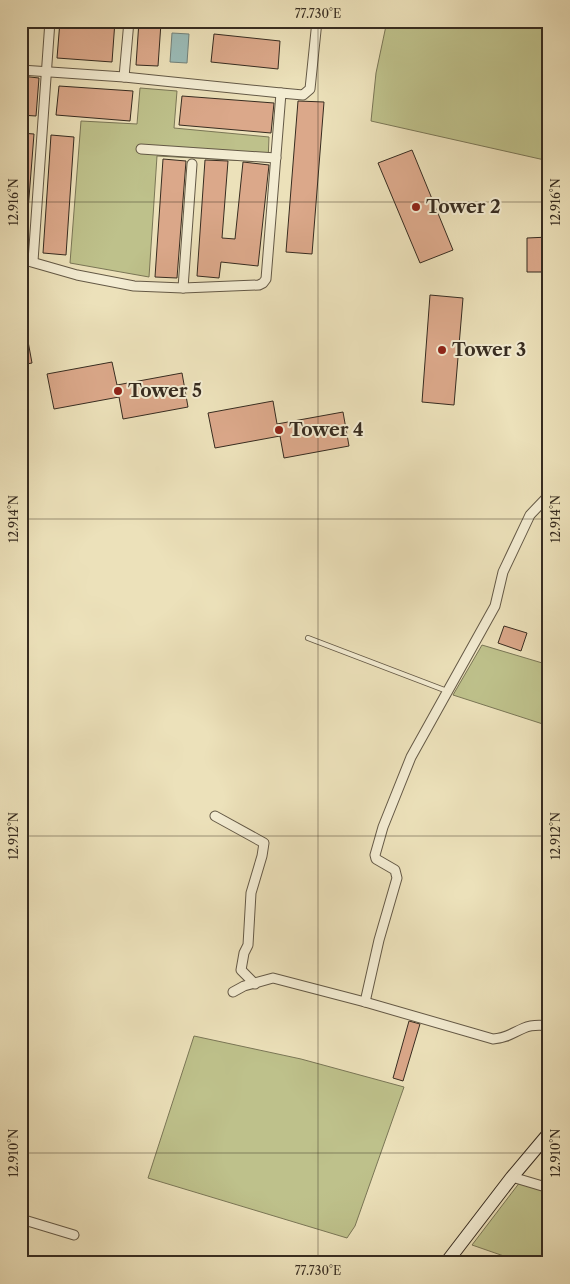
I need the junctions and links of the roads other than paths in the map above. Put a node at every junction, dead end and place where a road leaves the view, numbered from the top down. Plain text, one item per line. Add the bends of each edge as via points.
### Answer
1 (50, 21) edge
2 (129, 21) edge
3 (317, 21) edge
4 (21, 70) edge
5 (46, 72) junction
6 (124, 77) junction
7 (280, 94) junction
8 (141, 149) dead end
9 (276, 158) junction
10 (192, 164) dead end
11 (21, 258) edge
12 (32, 261) junction
13 (183, 288) junction
14 (549, 495) edge
15 (308, 638) dead end
16 (447, 692) junction
17 (215, 816) dead end
18 (254, 984) junction
19 (233, 992) dead end
20 (365, 1002) junction
21 (548, 1023) edge
22 (549, 1133) edge
23 (512, 1177) junction
24 (549, 1188) edge
25 (21, 1218) edge
26 (74, 1236) dead end
27 (446, 1263) edge

1 - 5 street
2 - 6 street
3 - 7 street via 309,91 303,95
4 - 5 street
5 - 6 street
5 - 12 street
6 - 7 street
7 - 9 street
8 - 9 street
9 - 13 street via 266,279 259,285
10 - 13 street
11 - 12 street
12 - 13 street via 77,275 134,286
14 - 16 street via 530,515 503,572 495,606
15 - 16 lane
16 - 20 street via 411,757 375,855 380,862 396,870 397,878 378,940
17 - 18 street via 264,843 251,893 248,945 241,970
18 - 19 street
18 - 20 street via 273,978
20 - 21 street via 493,1039
22 - 23 street
23 - 24 street
23 - 27 street
25 - 26 street

